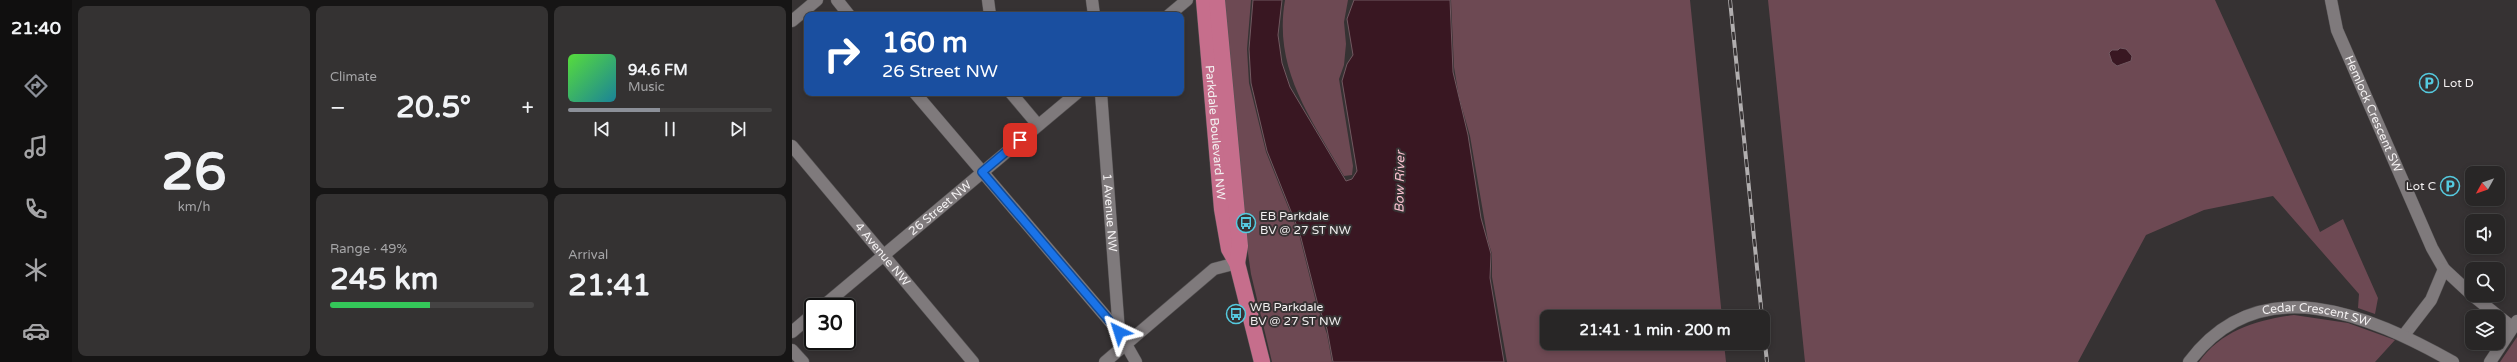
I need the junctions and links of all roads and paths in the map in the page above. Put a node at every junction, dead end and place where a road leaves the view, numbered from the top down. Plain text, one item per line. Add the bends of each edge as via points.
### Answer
1 (817, 0) edge
2 (837, 0) edge
3 (988, 0) edge
4 (1092, 0) edge
5 (1187, 0) edge
6 (1204, 0) edge
7 (1216, 0) edge
8 (2331, 0) edge
9 (847, 12) edge
10 (990, 12) edge
11 (1094, 12) edge
12 (1173, 12) edge
13 (792, 21) edge
14 (918, 96) edge
15 (1014, 96) edge
16 (1073, 96) edge
17 (1101, 96) edge
18 (1038, 125) junction
19 (792, 146) edge
20 (982, 172) junction
21 (883, 255) junction
22 (1237, 262) junction
23 (2444, 269) junction
24 (2465, 288) edge
25 (833, 298) edge
26 (2482, 302) edge
27 (804, 322) edge
28 (2515, 324) edge
29 (792, 332) edge
30 (1119, 332) junction
31 (2404, 335) junction
32 (1127, 344) junction
33 (792, 350) edge
34 (803, 362) edge
35 (973, 362) edge
36 (1105, 362) edge
37 (1136, 362) edge
38 (1262, 362) edge
39 (2189, 362) edge
40 (2452, 362) edge
41 (2490, 362) edge

1 - 13 street
2 - 9 street
3 - 10 street
4 - 11 street
5 - 12 street
6 - 22 main road, Parkdale Boulevard NW via 1222,209 1229,249
7 - 22 main road, Parkdale Boulevard NW via 1240,246
8 - 23 street, Hemlock Crescent SW via 2338,30 2432,248
14 - 20 street
15 - 18 street
16 - 18 street, 26 Street NW
17 - 30 street, 1 Avenue NW
18 - 20 street, 26 Street NW
19 - 21 street, 4 Avenue NW
20 - 21 street, 26 Street NW
20 - 30 street
21 - 25 street, 26 Street NW
21 - 35 street, 4 Avenue NW
22 - 32 street via 1214,269
22 - 38 main road, Parkdale Boulevard NW
23 - 24 street, Hemlock Crescent SW
23 - 31 street via 2431,300
26 - 28 street, Hemlock Crescent SW
27 - 29 street
28 - 41 street
30 - 32 street
31 - 39 street, Cedar Crescent SW via 2368,321 2325,310 2283,307 2246,316 2219,331
31 - 40 street, Cedar Crescent SW
32 - 36 street
32 - 37 street
33 - 34 street

